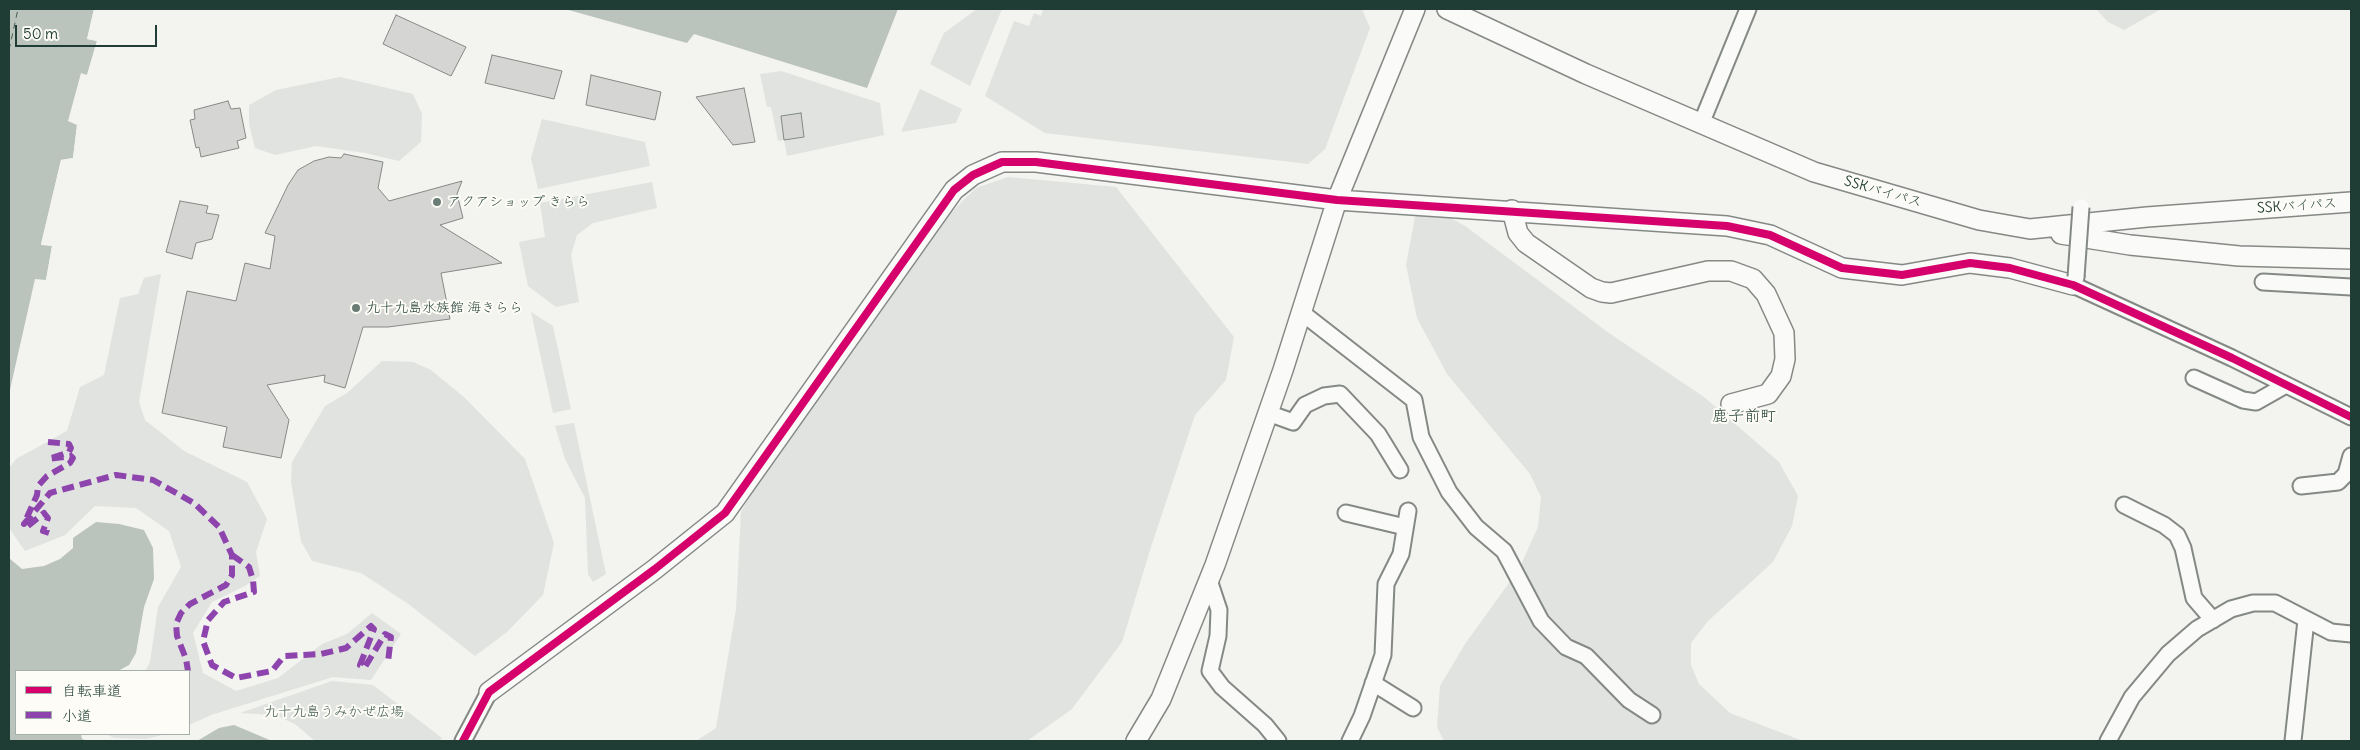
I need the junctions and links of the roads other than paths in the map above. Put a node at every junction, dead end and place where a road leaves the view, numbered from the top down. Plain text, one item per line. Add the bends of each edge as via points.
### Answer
1 (1415, 9) edge
2 (1447, 9) edge
3 (1748, 9) edge
4 (1701, 124) junction
5 (1337, 200) junction
6 (2351, 202) edge
7 (2081, 207) dead end
8 (1512, 210) junction
9 (2030, 229) junction
10 (2351, 259) edge
11 (2074, 281) junction
12 (2263, 282) dead end
13 (2351, 287) edge
14 (1301, 312) junction
15 (2194, 378) dead end
16 (2286, 385) junction
17 (1731, 404) dead end
18 (1268, 413) junction
19 (2351, 416) edge
20 (2351, 456) edge
21 (1400, 470) dead end
22 (2300, 486) dead end
23 (2124, 505) dead end
24 (1408, 511) dead end
25 (1346, 513) dead end
26 (1405, 527) junction
27 (1209, 580) junction
28 (2213, 620) junction
29 (2306, 620) junction
30 (2351, 634) edge
31 (1373, 683) junction
32 (489, 692) joint
33 (1413, 708) dead end
34 (1652, 715) dead end
35 (463, 741) edge
36 (1136, 741) edge
37 (1278, 741) edge
38 (1350, 741) edge
39 (2108, 741) edge
40 (2292, 741) edge

1 - 5 street
2 - 4 street, SSKバイパス
3 - 4 street
4 - 9 street, SSKバイパス via 1814,172 1979,220
5 - 8 street
5 - 14 street
5 - 32 street via 1036,162 1002,162 973,175 954,190 725,513
6 - 9 street, SSKバイパス
7 - 11 street, bridge
8 - 11 street via 1727,226 1770,235 1842,268 1902,275 1970,263
8 - 17 street via 1518,233 1526,243 1602,292 1611,293 1708,270 1730,270 1753,279 1766,294 1784,333 1785,359 1781,376 1768,394
9 - 10 street via 2130,245 2229,255
11 - 16 street
12 - 13 street
14 - 18 street
14 - 34 street via 1414,400 1422,437 1449,492 1476,527 1504,551 1541,621 1566,646 1586,656 1629,700
15 - 16 street via 2243,400 2256,402
16 - 19 street
18 - 21 street via 1292,422 1305,405 1324,396 1340,394 1378,434
18 - 27 street
20 - 22 street via 2346,474 2338,482
23 - 28 street via 2177,535 2194,598
24 - 26 street
25 - 26 street
26 - 31 street via 1401,554 1386,584 1383,655
27 - 36 street via 1161,699
27 - 37 street via 1219,610 1218,636 1210,672
28 - 29 street via 2231,609 2254,602 2275,603
28 - 39 street via 2168,654 2132,697
29 - 30 street via 2331,632
29 - 40 street
31 - 33 street
31 - 38 street
32 - 35 street

